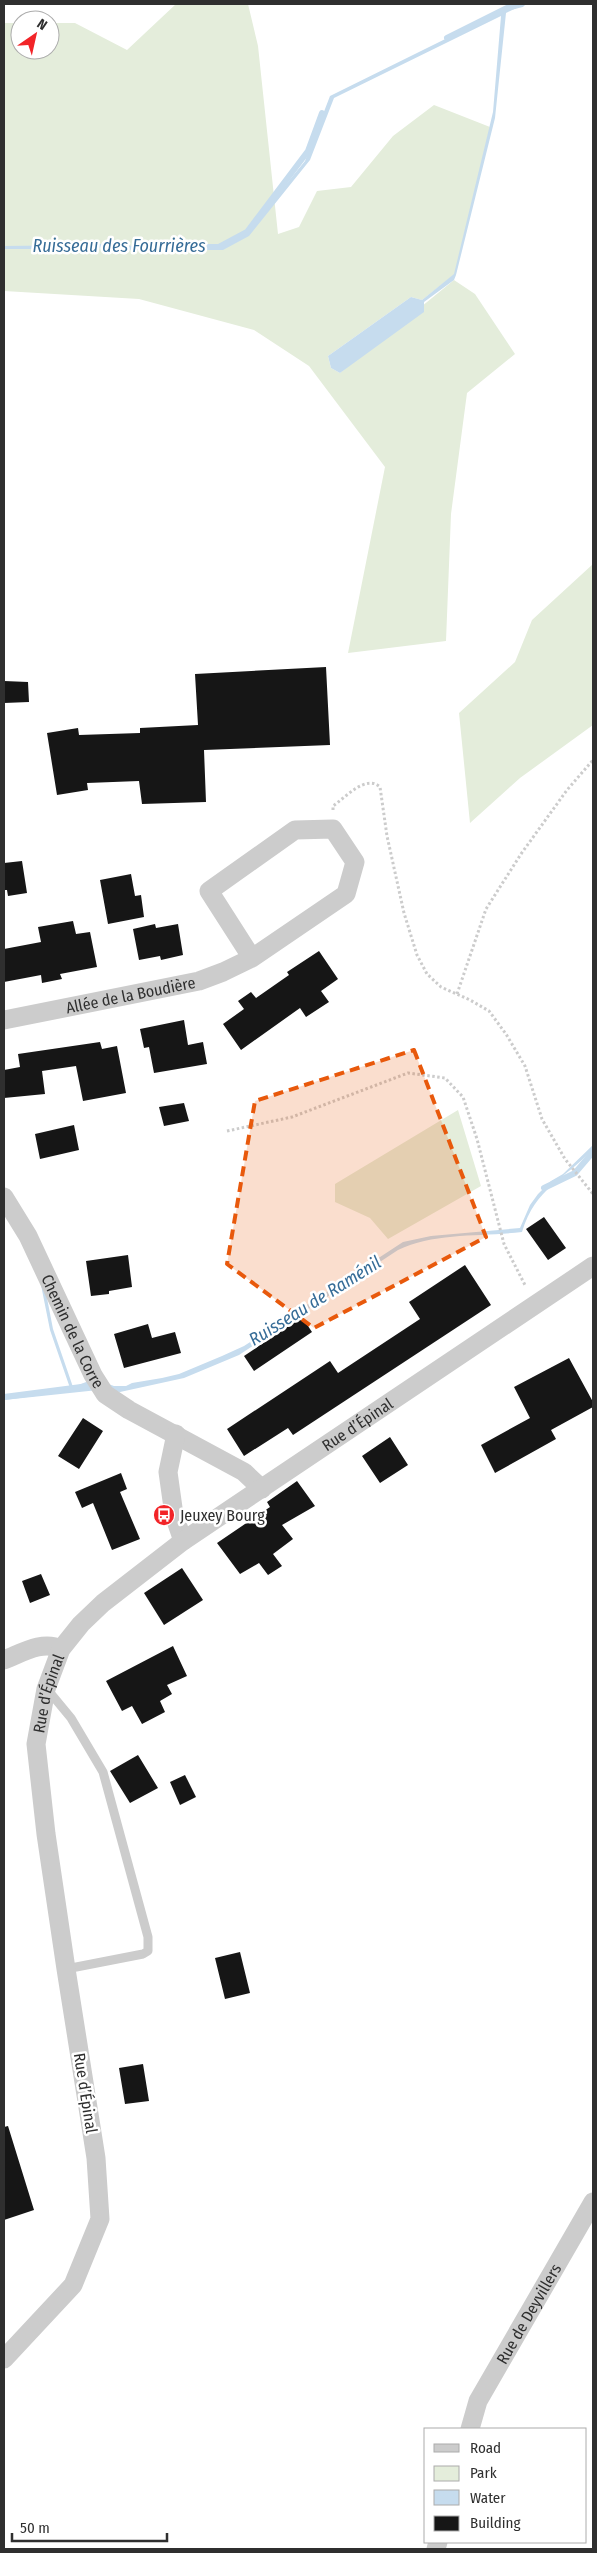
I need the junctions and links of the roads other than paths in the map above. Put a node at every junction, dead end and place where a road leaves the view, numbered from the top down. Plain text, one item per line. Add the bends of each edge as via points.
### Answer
1 (252, 958) junction
2 (4, 1020) edge
3 (4, 1197) edge
4 (593, 1266) edge
5 (176, 1434) junction
6 (262, 1489) junction
7 (183, 1541) junction
8 (61, 1649) junction
9 (4, 1660) edge
10 (46, 1689) junction
11 (66, 1969) junction
12 (593, 2202) edge
13 (4, 2359) edge
14 (470, 2428) edge

1 - 1 street, Allée de la Boudière via 346,894 355,862 333,829 295,830 209,891
1 - 2 street, Allée de la Boudière via 199,982
3 - 5 street, Chemin de la Corre via 28,1236 105,1394
4 - 6 street, Rue d’Épinal
5 - 6 street, Chemin de la Corre via 244,1472
5 - 7 street via 168,1472 174,1515
6 - 7 street, Rue d’Épinal
7 - 8 street, Rue d’Épinal via 103,1603
8 - 9 street via 52,1645 42,1646
8 - 10 street, Rue d’Épinal
10 - 11 street, Rue d’Épinal via 36,1744
10 - 11 lane via 71,1718 103,1772 148,1937 148,1950 143,1954
11 - 13 street, Rue d’Épinal via 96,2158 100,2219 73,2285
12 - 14 street, Rue de Deyvillers via 478,2401

